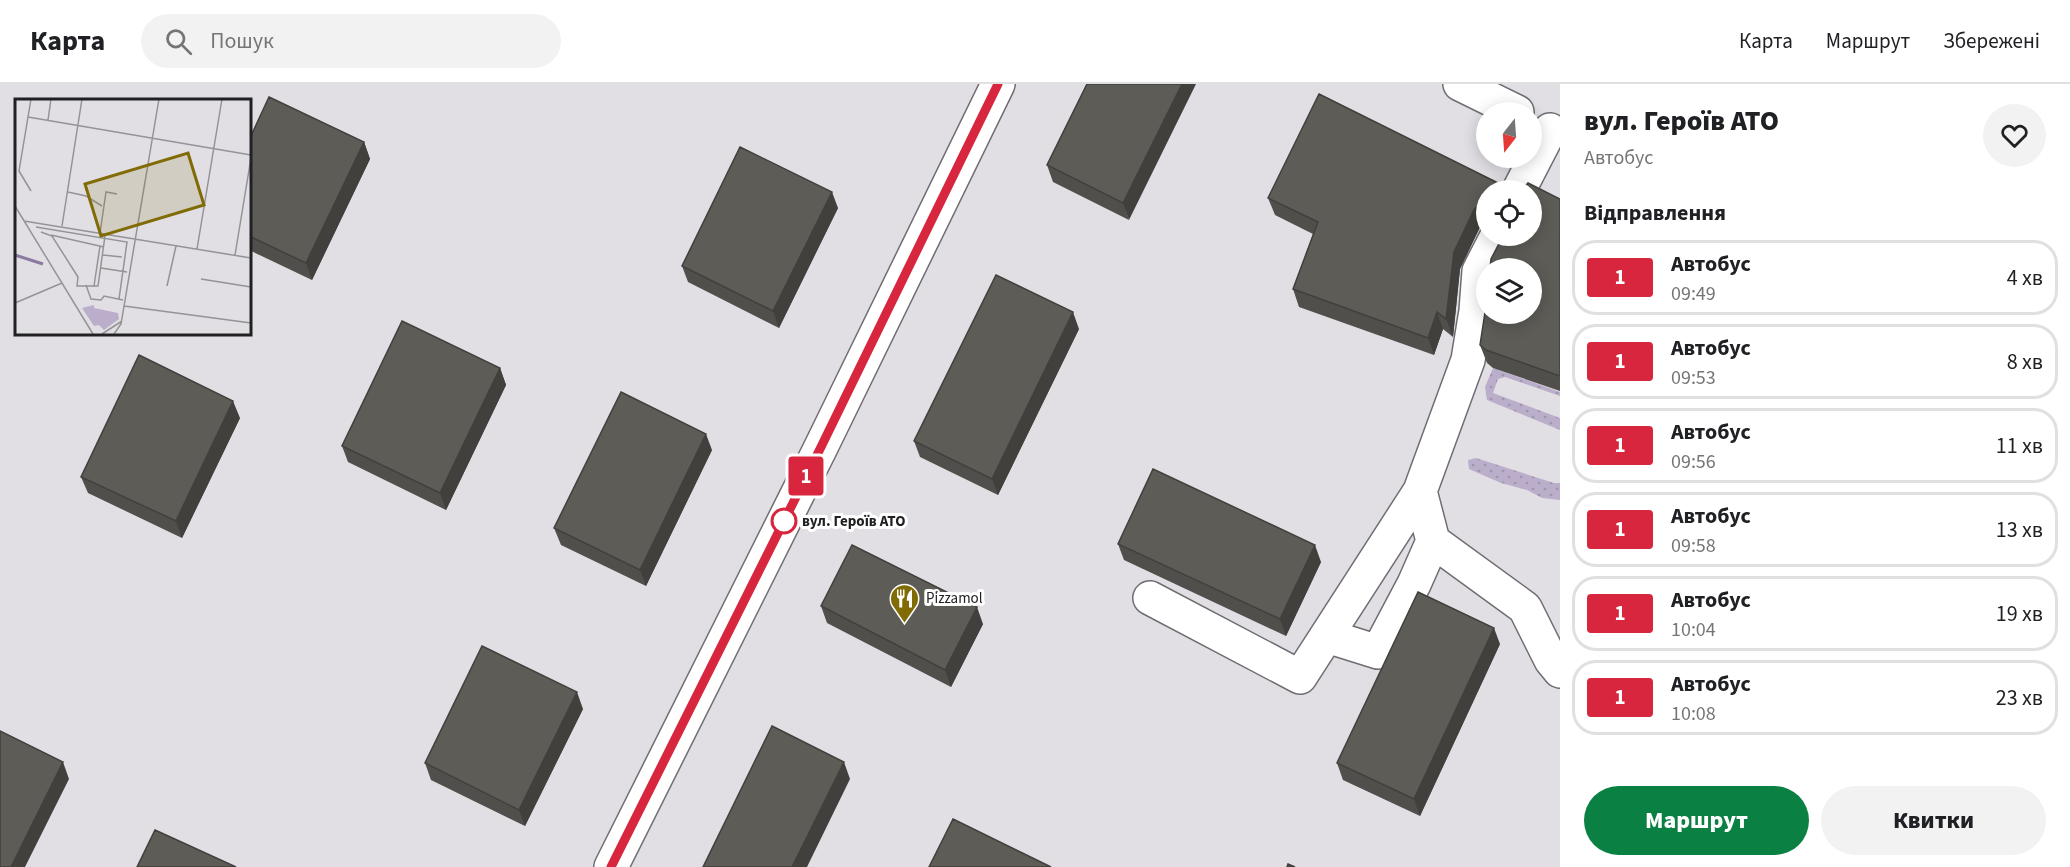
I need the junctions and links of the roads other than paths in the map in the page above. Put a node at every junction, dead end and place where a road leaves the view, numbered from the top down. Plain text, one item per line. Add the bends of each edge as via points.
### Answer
1 (998, 84) edge
2 (1481, 89) edge
3 (1501, 102) edge
4 (1547, 128) edge
5 (1524, 180) edge
6 (1492, 246) edge
7 (1420, 491) junction
8 (1433, 541) junction
9 (1150, 598) dead end
10 (1327, 636) junction
11 (1560, 671) edge
12 (611, 867) edge

1 - 12 street
2 - 3 street
4 - 5 street
6 - 7 street via 1479,271 1468,360
7 - 8 street
7 - 10 street
8 - 10 street via 1378,652
8 - 11 street via 1526,608
9 - 10 street via 1300,677

